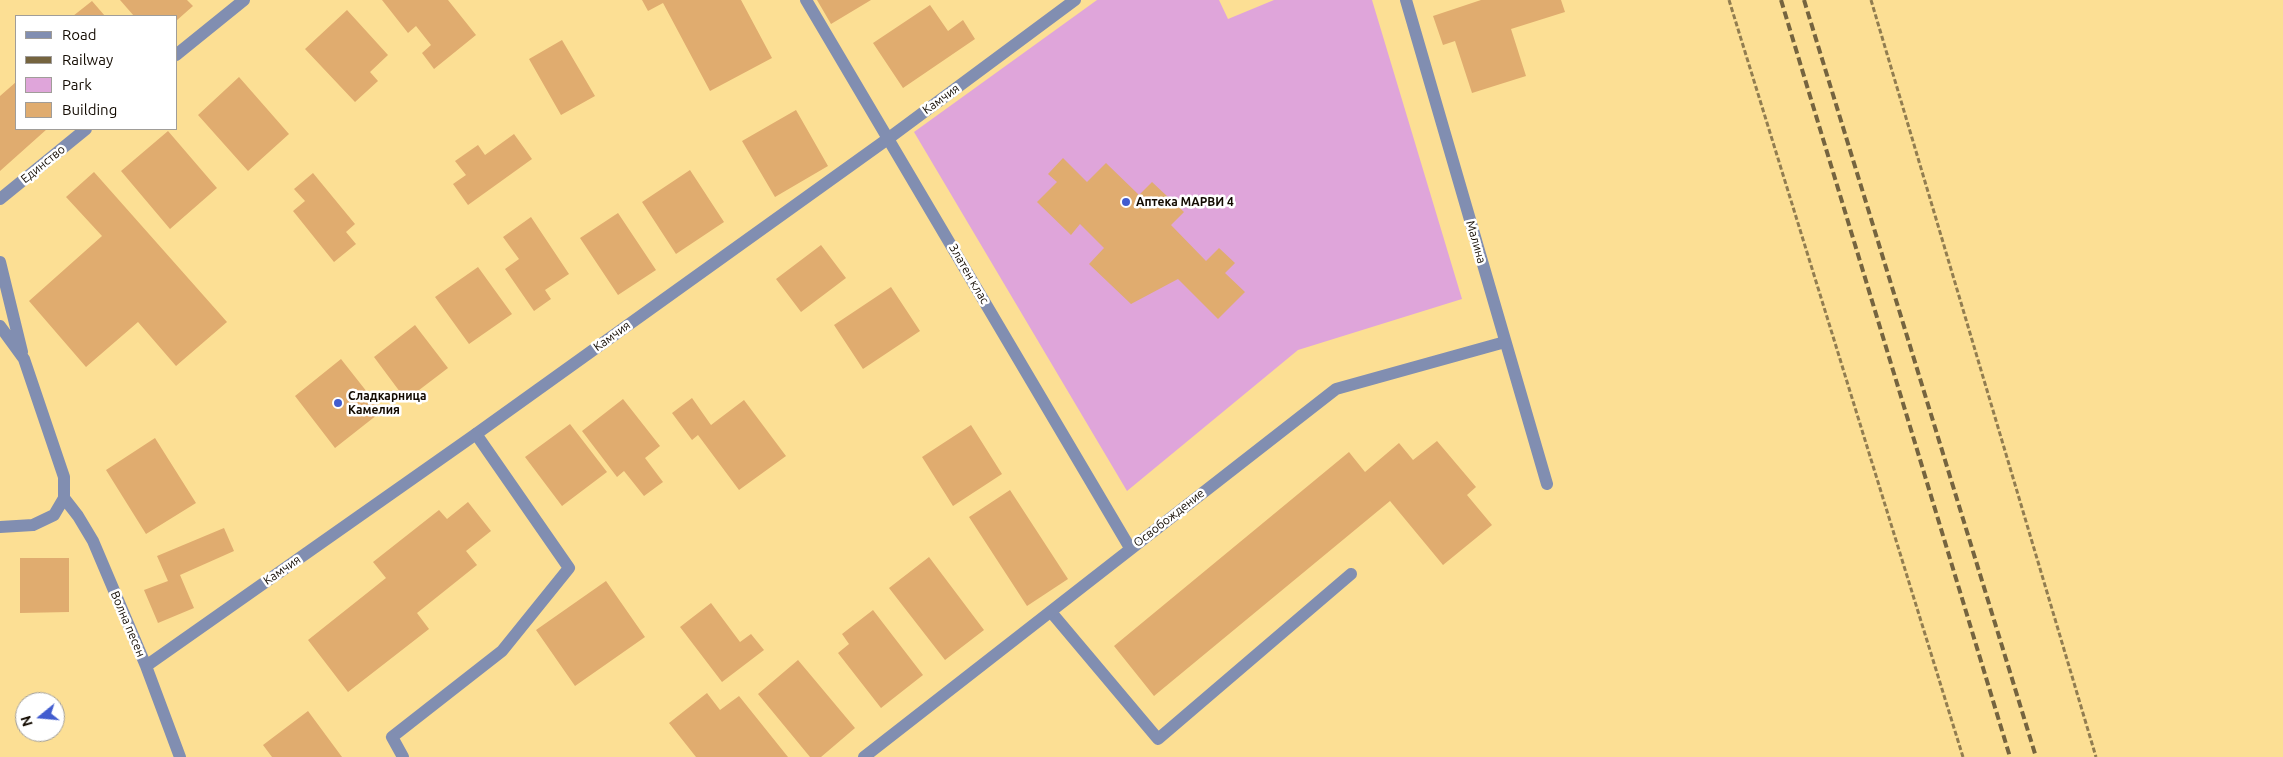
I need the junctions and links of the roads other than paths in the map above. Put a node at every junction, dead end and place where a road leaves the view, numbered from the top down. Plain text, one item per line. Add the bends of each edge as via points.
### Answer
1 (244, 0) edge
2 (806, 0) edge
3 (1075, 0) edge
4 (1406, 0) edge
5 (178, 54) edge
6 (85, 130) edge
7 (889, 138) junction
8 (0, 199) edge
9 (0, 262) edge
10 (0, 326) edge
11 (1505, 342) junction
12 (24, 360) junction
13 (476, 434) junction
14 (1546, 484) dead end
15 (64, 498) junction
16 (0, 527) edge
17 (1130, 548) junction
18 (1351, 574) dead end
19 (1050, 612) junction
20 (146, 666) junction
21 (180, 757) edge
22 (402, 757) edge
23 (864, 757) edge

1 - 5 street
2 - 7 street, Златен клас
3 - 7 street, Камчия
4 - 11 street, Малина
6 - 8 street, Единство
7 - 13 street, Камчия
7 - 17 street, Златен клас
9 - 12 street
10 - 12 street
11 - 14 street, Малина
11 - 17 street, Освобождение via 1336,389
12 - 15 street via 64,477
13 - 20 street, Камчия
13 - 22 street via 570,568 502,651 392,737
15 - 16 street via 54,515 33,525
15 - 20 street, Волна песен via 93,540
17 - 19 street, Освобождение
18 - 19 street via 1158,739
19 - 23 street, Освобождение
20 - 21 street, Волна песен

